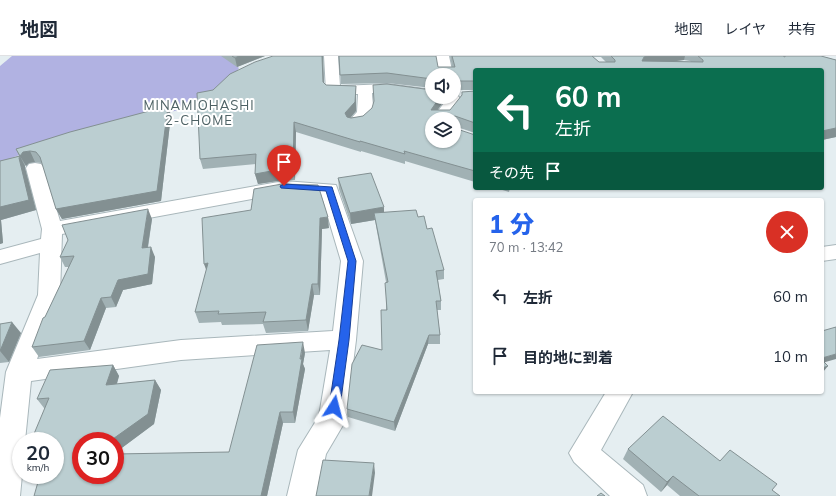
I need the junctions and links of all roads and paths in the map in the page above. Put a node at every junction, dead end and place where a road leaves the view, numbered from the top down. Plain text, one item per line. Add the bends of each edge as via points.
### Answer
1 (331, 56) edge
2 (442, 56) edge
3 (445, 68) edge
4 (365, 88) junction
5 (425, 93) edge
6 (452, 104) edge
7 (446, 112) edge
8 (355, 123) edge
9 (35, 168) dead end
10 (52, 236) junction
11 (836, 252) edge
12 (824, 254) edge
13 (0, 257) edge
14 (344, 340) junction
15 (19, 372) junction
16 (619, 394) edge
17 (5, 496) edge
18 (302, 496) edge
19 (632, 496) edge

1 - 4 street via 333,92
2 - 3 street
4 - 5 street
4 - 8 street via 365,113
6 - 7 street
9 - 10 street
10 - 13 street
10 - 14 street via 284,186 329,189 352,261
10 - 15 street via 49,295
11 - 12 street
14 - 15 street via 181,350
14 - 18 street via 332,420 312,450
15 - 17 street
16 - 19 street via 584,453

